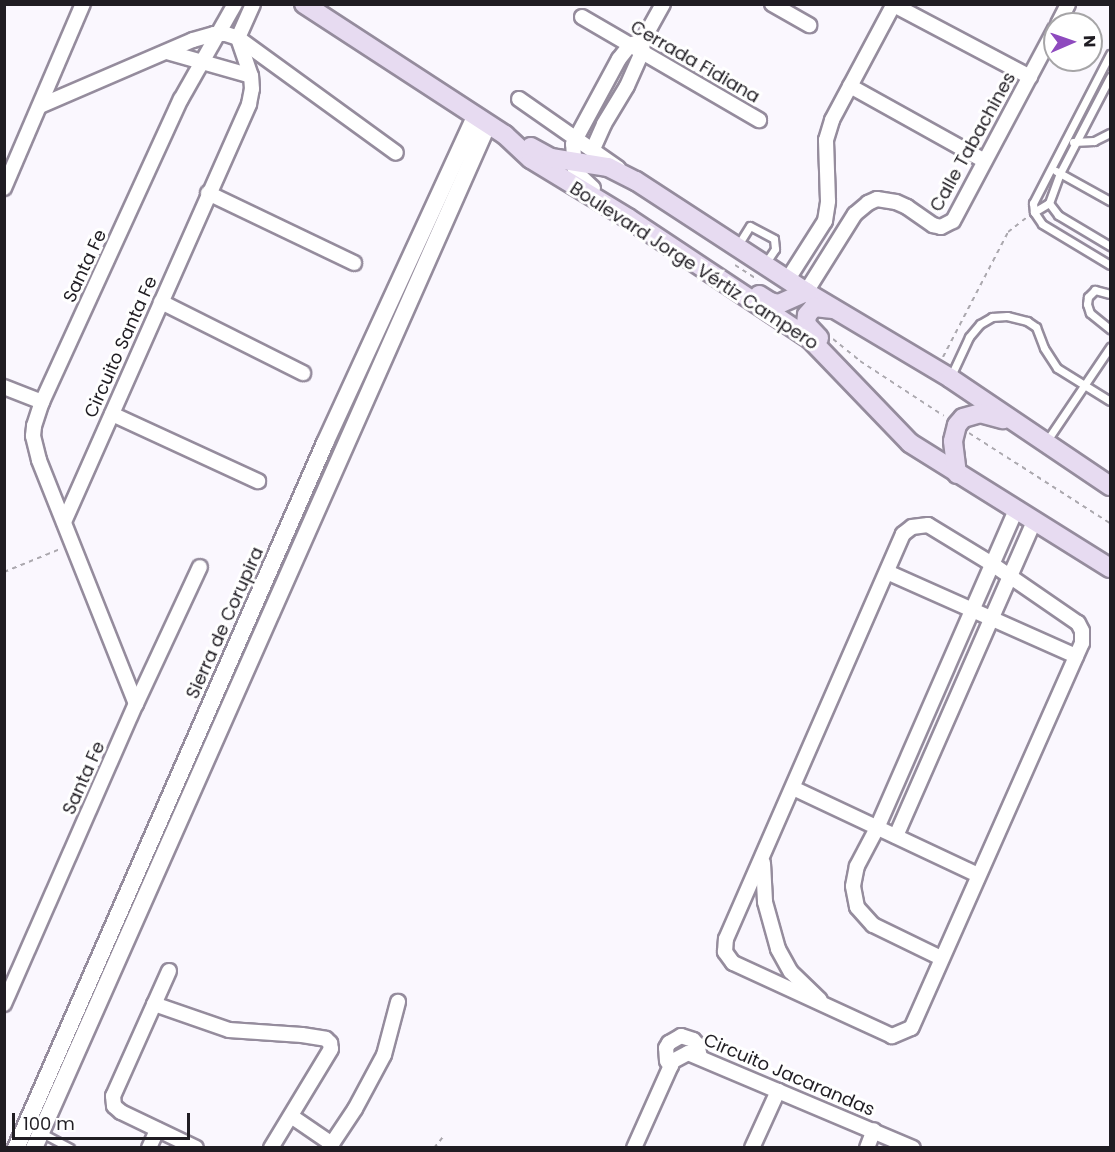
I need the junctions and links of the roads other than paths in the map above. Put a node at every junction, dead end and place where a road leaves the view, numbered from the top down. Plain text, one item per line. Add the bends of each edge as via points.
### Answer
1 (83, 4) edge
2 (235, 4) edge
3 (253, 4) edge
4 (304, 4) edge
5 (663, 4) edge
6 (772, 4) edge
7 (894, 5) edge
8 (582, 17) dead end
9 (809, 25) dead end
10 (221, 33) junction
11 (238, 38) junction
12 (638, 46) junction
13 (167, 52) junction
14 (1043, 52) edge
15 (1110, 57) edge
16 (202, 61) junction
17 (251, 76) junction
18 (1030, 77) junction
19 (1110, 77) edge
20 (850, 86) junction
21 (600, 90) junction
22 (519, 99) dead end
23 (618, 102) junction
24 (42, 105) junction
25 (482, 120) junction
26 (759, 120) dead end
27 (1110, 133) edge
28 (505, 135) junction
29 (1065, 140) junction
30 (1075, 143) junction
31 (574, 148) junction
32 (593, 149) junction
33 (396, 153) dead end
34 (985, 161) junction
35 (1051, 169) junction
36 (1060, 173) junction
37 (636, 181) junction
38 (4, 188) edge
39 (208, 194) junction
40 (1110, 201) edge
41 (1049, 203) junction
42 (1034, 212) junction
43 (628, 218) junction
44 (825, 221) junction
45 (1085, 232) junction
46 (842, 233) junction
47 (738, 246) junction
48 (1078, 246) junction
49 (1110, 246) edge
50 (354, 263) dead end
51 (765, 264) junction
52 (1110, 266) edge
53 (718, 278) junction
54 (788, 279) junction
55 (806, 292) junction
56 (1110, 294) edge
57 (161, 302) junction
58 (835, 309) junction
59 (1110, 329) edge
60 (819, 347) junction
61 (1110, 347) edge
62 (1108, 357) edge
63 (303, 374) dead end
64 (943, 374) junction
65 (4, 387) edge
66 (1086, 387) junction
67 (1110, 401) edge
68 (42, 402) junction
69 (112, 414) junction
70 (1017, 423) junction
71 (1045, 444) junction
72 (957, 474) junction
73 (258, 482) dead end
74 (1110, 486) edge
75 (1017, 508) junction
76 (1035, 520) junction
77 (64, 522) junction
78 (992, 564) junction
79 (200, 567) dead end
80 (1110, 568) edge
81 (887, 572) junction
82 (1010, 576) junction
83 (972, 610) junction
84 (992, 618) junction
85 (1076, 656) junction
86 (136, 704) junction
87 (793, 788) junction
88 (877, 828) junction
89 (896, 836) junction
90 (762, 859) junction
91 (978, 875) junction
92 (941, 958) junction
93 (169, 970) dead end
94 (398, 1002) dead end
95 (4, 1004) edge
96 (154, 1004) junction
97 (828, 1007) junction
98 (778, 1091) junction
99 (291, 1116) junction
100 (157, 1130) junction
101 (874, 1130) junction
102 (28, 1143) edge
103 (331, 1146) edge
104 (70, 1148) edge
105 (149, 1148) edge
106 (196, 1148) edge
107 (271, 1148) edge
108 (634, 1148) edge
109 (752, 1148) edge
110 (867, 1148) edge
111 (913, 1148) edge

1 - 24 street
2 - 10 street
3 - 11 street
4 - 25 main road, Boulevard Jorge Vértiz Campero
5 - 12 street
6 - 9 street
7 - 18 street
7 - 20 street
8 - 12 street, Cerrada Fidiana
10 - 11 street
10 - 13 street
10 - 16 street, Santa Fe
11 - 17 street, Circuito Santa Fe
11 - 33 street
12 - 21 street
12 - 23 street
12 - 26 street, Cerrada Fidiana
13 - 16 street
13 - 24 street
14 - 18 street, Calle Tabachines
15 - 29 lane
16 - 17 street
16 - 68 street, Santa Fe
17 - 39 street, Circuito Santa Fe via 249,104
18 - 34 street, Calle Tabachines
19 - 30 lane
20 - 34 street
20 - 44 street via 826,140
21 - 23 street
21 - 31 street
22 - 31 street
23 - 32 street
24 - 38 street
25 - 28 main road, Boulevard Jorge Vértiz Campero
25 - 102 street, Sierra de Corupira
25 - 102 street, Sierra de Corupira via 325,442
27 - 30 lane via 1094,141
28 - 31 main road, Boulevard Jorge Vértiz Campero via 551,158
28 - 43 main road, Boulevard Jorge Vértiz Campero via 531,159
29 - 30 lane
29 - 35 lane
30 - 36 lane
31 - 32 street
31 - 37 main road, Boulevard Jorge Vértiz Campero
31 - 43 street via 577,175 613,201
32 - 37 street
34 - 46 street, Calle Tabachines via 953,221 946,226 933,225 887,199 861,207
35 - 36 lane
35 - 42 lane via 1035,195
36 - 40 lane
36 - 41 lane
37 - 47 main road, Boulevard Jorge Vértiz Campero
39 - 50 street
39 - 57 street, Circuito Santa Fe
41 - 42 lane
41 - 45 lane via 1058,215
42 - 48 lane via 1042,224
43 - 53 main road, Boulevard Jorge Vértiz Campero
44 - 46 street
44 - 54 street
45 - 48 lane
45 - 49 lane
46 - 55 street, Calle Tabachines
47 - 51 main road, Boulevard Jorge Vértiz Campero
47 - 51 lane via 750,226 774,239 775,249
48 - 52 lane
51 - 54 main road, Boulevard Jorge Vértiz Campero
53 - 55 main road via 736,280 774,303 789,302
53 - 60 main road, Boulevard Jorge Vértiz Campero
54 - 55 main road, Boulevard Jorge Vértiz Campero
55 - 58 main road, Boulevard Jorge Vértiz Campero
56 - 59 lane via 1095,290 1087,304 1090,313
57 - 63 street
57 - 69 street, Circuito Santa Fe
58 - 60 main road via 814,307 807,315 806,324 818,335
58 - 64 main road, Boulevard Jorge Vértiz Campero
60 - 72 main road, Boulevard Jorge Vértiz Campero via 894,430
61 - 62 lane
62 - 66 lane
64 - 66 lane via 980,324 993,317 1007,316 1036,327 1057,368
64 - 70 main road, Boulevard Jorge Vértiz Campero
65 - 68 street
66 - 67 lane
66 - 71 lane
68 - 77 street, Santa Fe via 33,436
69 - 73 street
69 - 77 street, Circuito Santa Fe
70 - 71 main road, Boulevard Jorge Vértiz Campero
70 - 72 main road via 980,413 963,418 954,435
71 - 74 main road, Boulevard Jorge Vértiz Campero
72 - 75 main road, Boulevard Jorge Vértiz Campero
75 - 76 main road, Boulevard Jorge Vértiz Campero
75 - 78 street
76 - 80 main road, Boulevard Jorge Vértiz Campero
76 - 82 street
77 - 86 street
78 - 81 street via 923,525 903,534
78 - 82 street
78 - 83 street
79 - 86 street, Santa Fe
81 - 83 street
81 - 87 street
82 - 84 street
82 - 85 street via 1078,623 1082,643
83 - 84 street
83 - 88 street
84 - 85 street
84 - 89 street
85 - 91 street
86 - 95 street, Santa Fe
87 - 88 street
87 - 90 street
88 - 89 street
88 - 92 street via 857,866 853,886 857,907 873,925
89 - 91 street
90 - 97 street via 765,902 778,949 791,972
90 - 97 street via 726,939 725,952 733,963
91 - 92 street
92 - 97 street via 911,1028 902,1034 892,1036
93 - 96 street
94 - 103 street via 384,1055
96 - 99 street via 229,1030 330,1042 330,1049
96 - 100 street via 112,1096 114,1106 121,1112
98 - 101 street, Circuito Jacarandas
98 - 108 street, Circuito Jacarandas via 700,1057 682,1054 671,1066
98 - 109 street
99 - 103 street
99 - 107 street
100 - 105 street
100 - 106 street
101 - 110 street
101 - 111 street, Circuito Jacarandas
102 - 104 lane

